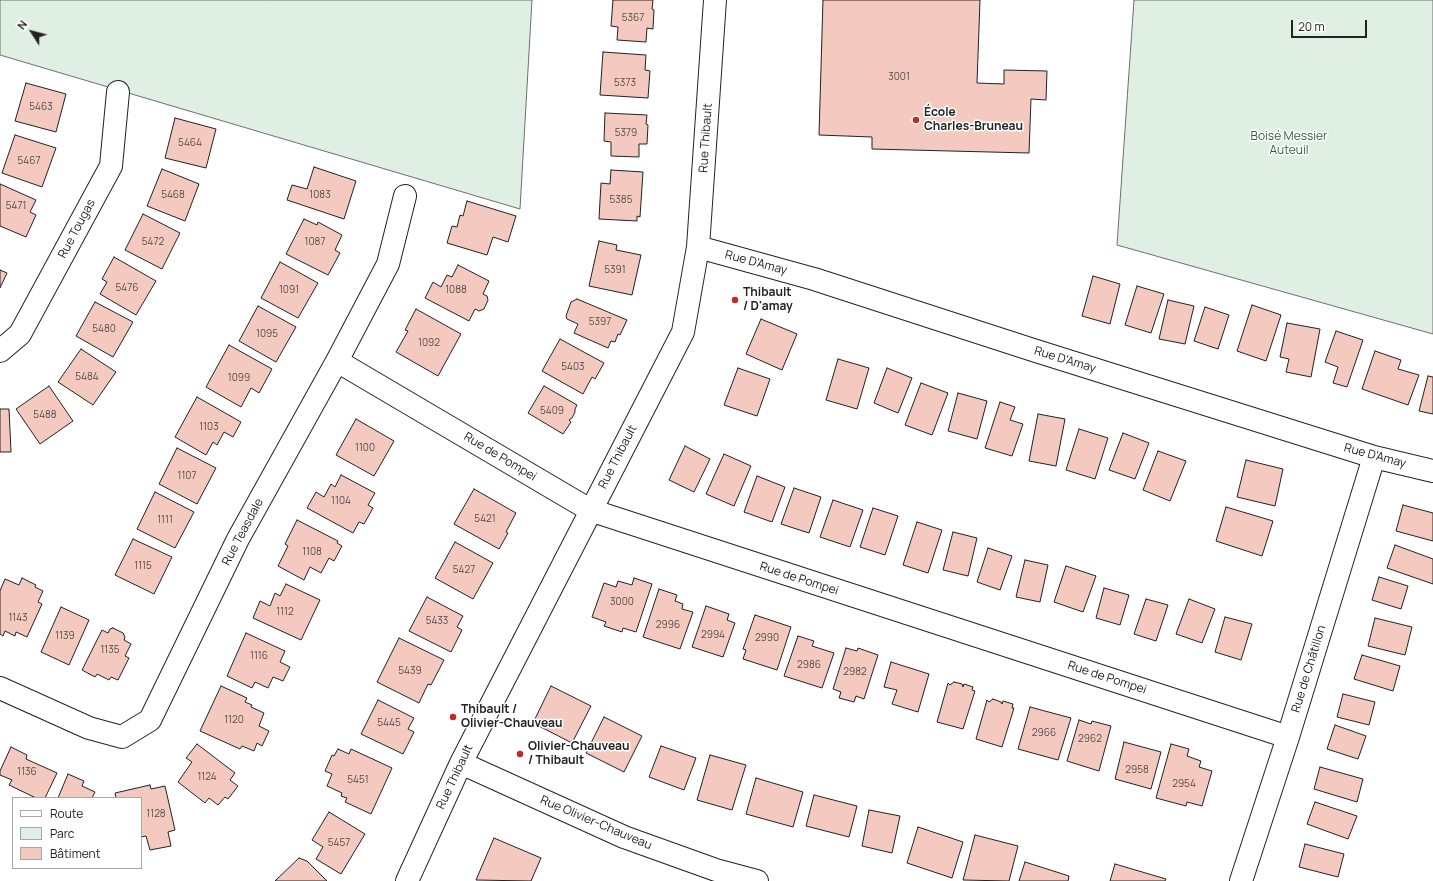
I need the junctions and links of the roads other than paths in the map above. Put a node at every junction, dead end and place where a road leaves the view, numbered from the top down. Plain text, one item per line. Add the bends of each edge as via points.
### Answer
1 (716, 0) edge
2 (118, 92) dead end
3 (405, 196) dead end
4 (698, 247) junction
5 (0, 351) edge
6 (337, 361) junction
7 (1374, 457) junction
8 (1433, 471) edge
9 (590, 510) junction
10 (0, 688) edge
11 (1288, 737) junction
12 (461, 763) junction
13 (407, 881) edge
14 (757, 881) edge
15 (1241, 881) edge

1 - 4 street, Rue Thibault
2 - 5 street, Rue Tougas via 111,166 20,334
3 - 6 street, Rue Teasdale via 388,264
4 - 7 street, Rue D'Amay via 814,279
4 - 9 street, Rue Thibault via 683,332
6 - 9 street, Rue de Pompei
6 - 10 street, Rue Teasdale via 238,539 150,720 122,737 89,728
7 - 8 street, Rue D'Amay
7 - 11 street, Rue de Châtillon
9 - 11 street, Rue de Pompei
9 - 12 street, Rue Thibault
11 - 15 street, Rue de Châtillon
12 - 13 street, Rue Thibault
12 - 14 street, Rue Olivier-Chauveau via 624,838 716,870

